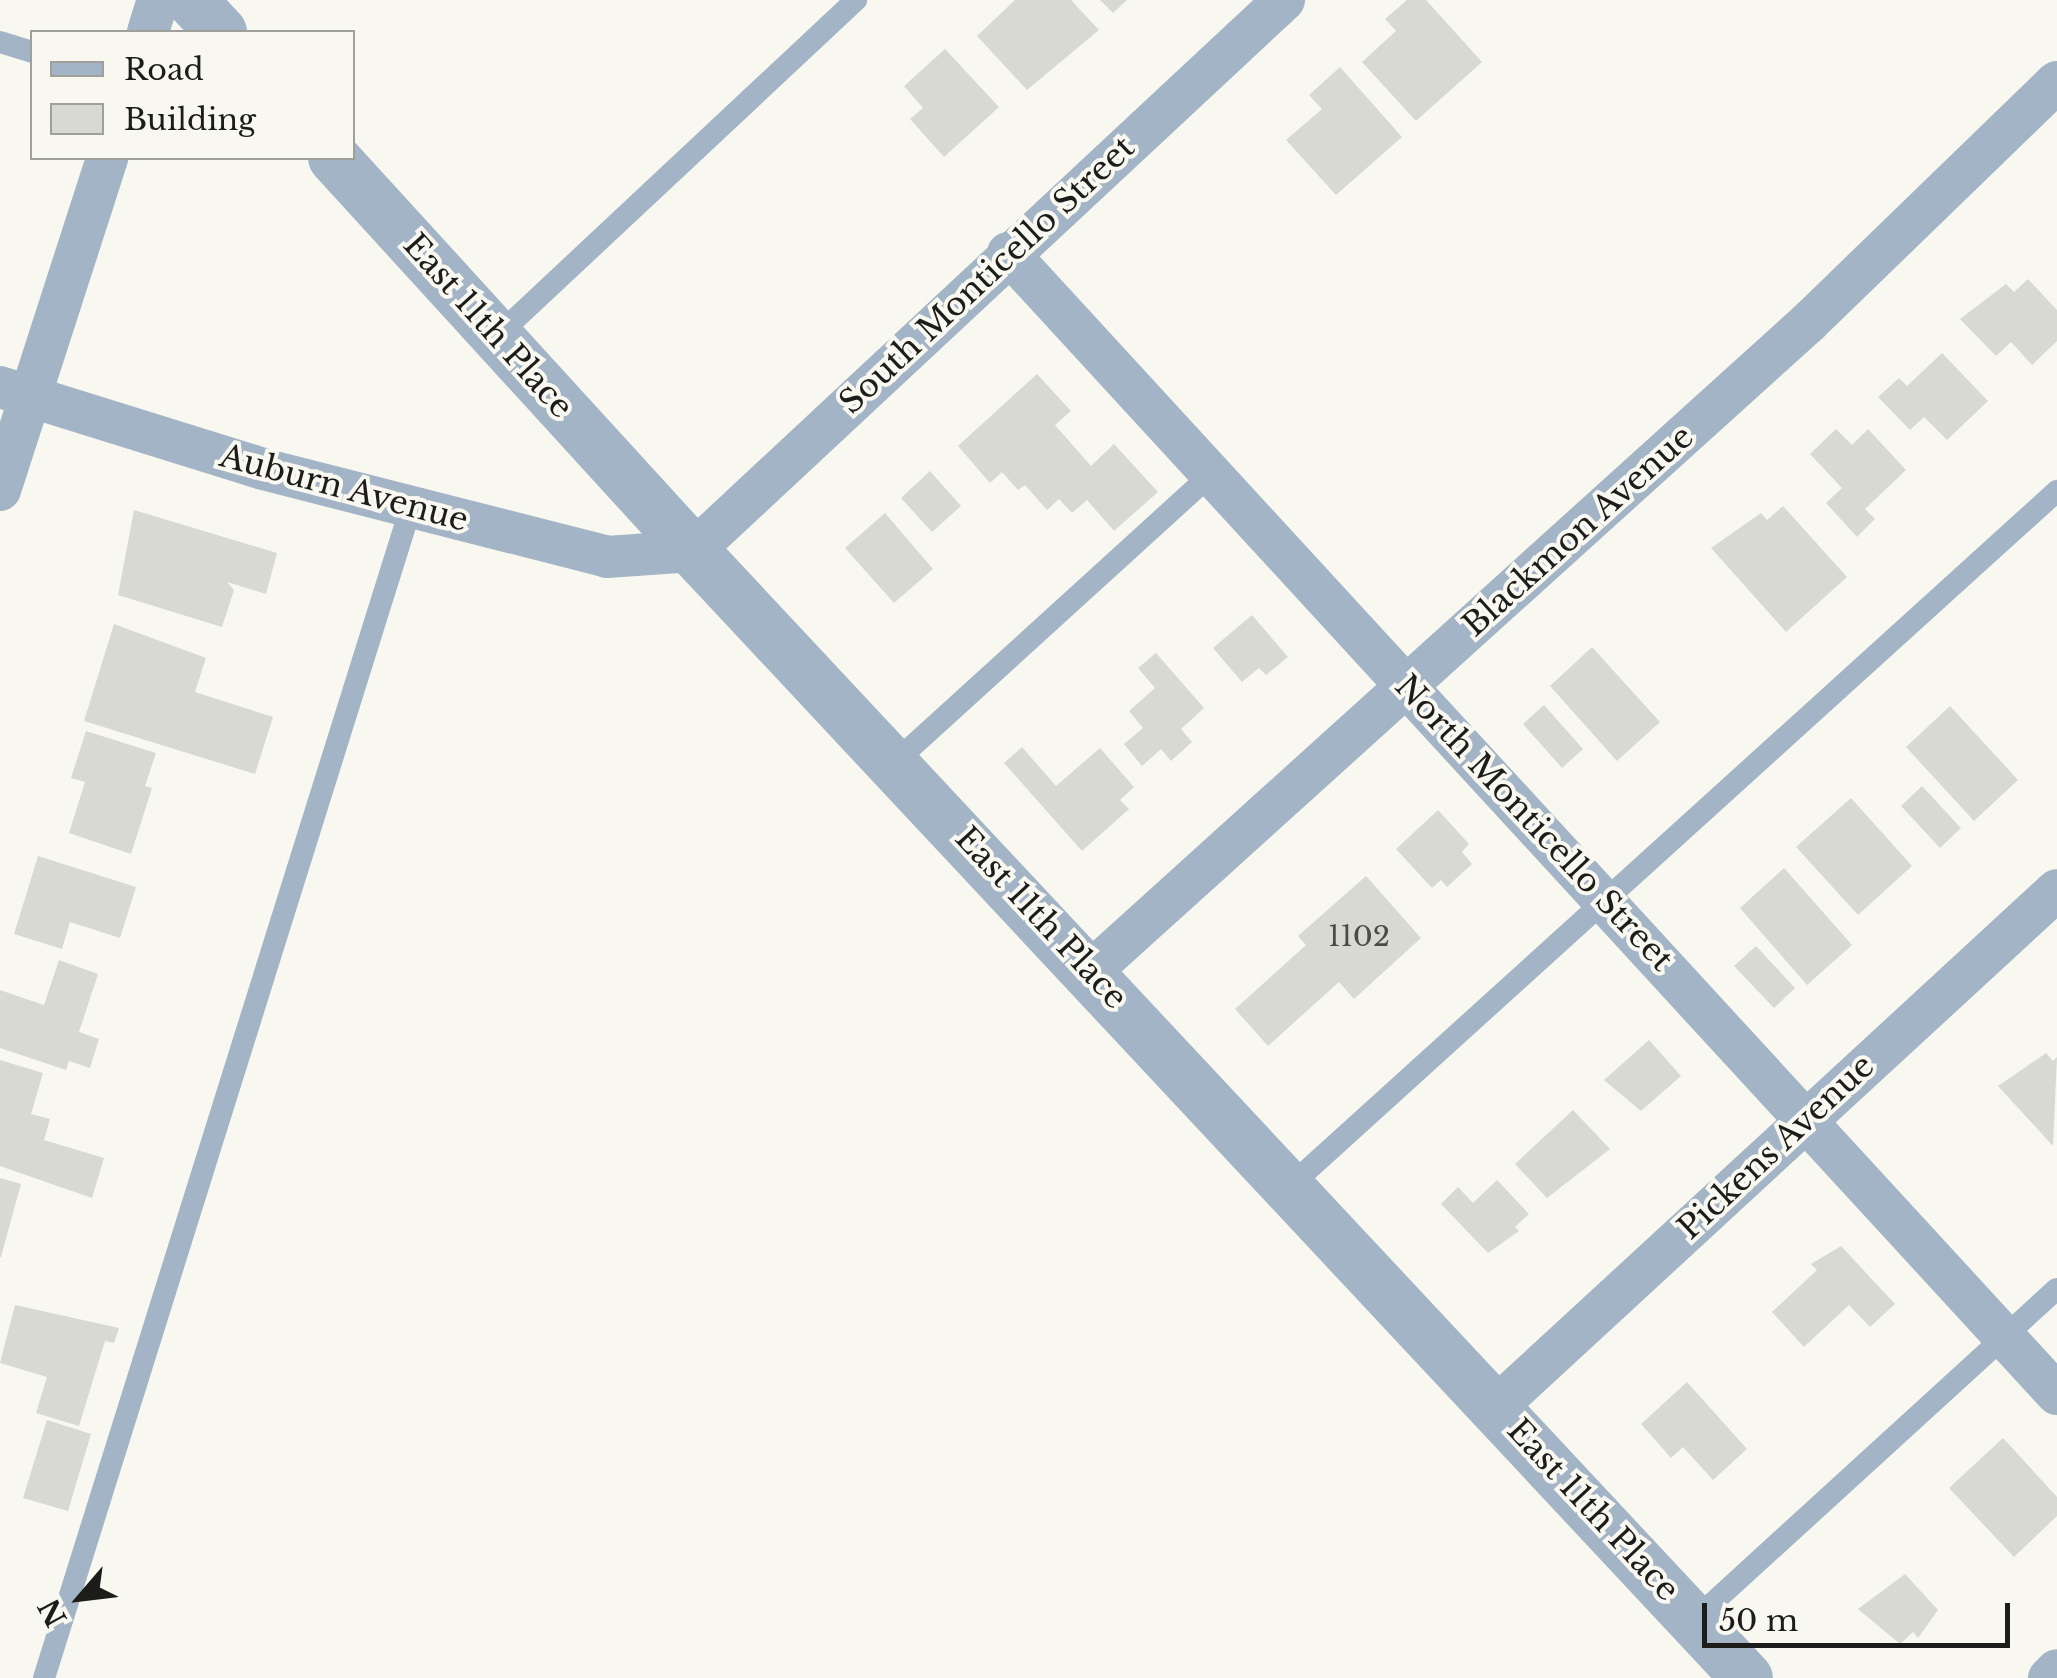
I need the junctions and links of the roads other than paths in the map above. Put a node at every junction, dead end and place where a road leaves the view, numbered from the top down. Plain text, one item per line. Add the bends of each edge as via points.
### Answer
1 (158, 0) edge
2 (191, 0) edge
3 (856, 0) edge
4 (1284, 0) edge
5 (149, 30) edge
6 (218, 30) edge
7 (0, 42) edge
8 (30, 51) edge
9 (2057, 82) edge
10 (106, 160) edge
11 (336, 160) edge
12 (1008, 254) junction
13 (497, 336) junction
14 (15, 392) edge
15 (1212, 474) junction
16 (0, 490) edge
17 (2057, 491) edge
18 (411, 507) junction
19 (693, 551) junction
20 (1408, 686) junction
21 (895, 762) junction
22 (2057, 890) edge
23 (1606, 900) junction
24 (1091, 972) junction
25 (1806, 1118) junction
26 (1291, 1186) junction
27 (2057, 1289) edge
28 (2005, 1337) junction
29 (2057, 1394) edge
30 (1498, 1406) junction
31 (1694, 1620) junction
32 (2057, 1670) edge
33 (44, 1678) edge
34 (1747, 1678) edge
35 (2048, 1678) edge

1 - 5 street
2 - 6 street
3 - 13 lane
4 - 12 street, South Monticello Street
7 - 8 lane
9 - 20 street, Blackmon Avenue via 1809,322
10 - 14 street
11 - 13 street, East 11th Place
12 - 15 street, North Monticello Street
12 - 19 street, South Monticello Street
13 - 19 street, East 11th Place
14 - 16 street
14 - 18 street, Auburn Avenue
15 - 20 street, North Monticello Street
15 - 21 lane
17 - 23 lane
18 - 19 street, Auburn Avenue via 607,557
18 - 33 lane
19 - 21 street, East 11th Place
20 - 23 street, North Monticello Street
20 - 24 street, Blackmon Avenue
21 - 24 street, East 11th Place
22 - 25 street, Pickens Avenue
23 - 25 street, North Monticello Street
23 - 26 lane
24 - 26 street, East 11th Place
25 - 28 street, North Monticello Street
25 - 30 street, Pickens Avenue
26 - 30 street, East 11th Place
27 - 28 lane
28 - 29 street, North Monticello Street
28 - 31 lane
30 - 31 street, East 11th Place
31 - 34 street, East 11th Place
32 - 35 street

